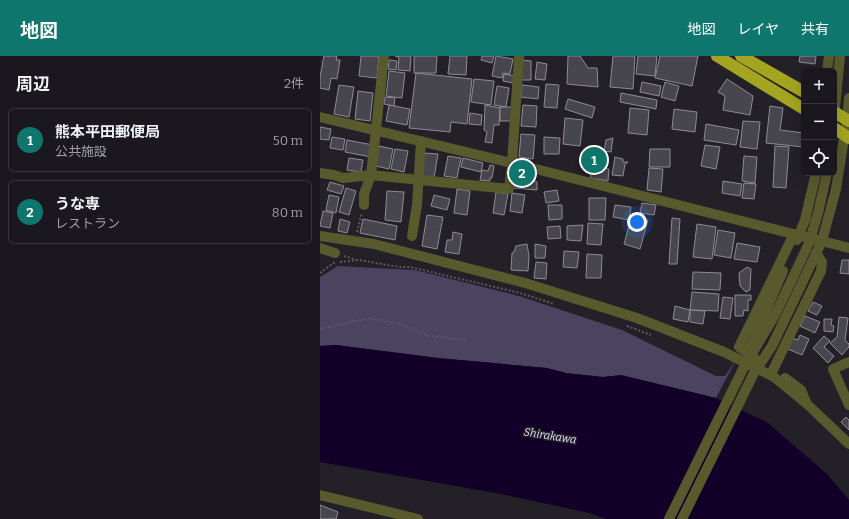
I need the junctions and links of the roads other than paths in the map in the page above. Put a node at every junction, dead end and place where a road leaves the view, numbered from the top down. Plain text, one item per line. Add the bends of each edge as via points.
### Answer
1 (384, 56) edge
2 (519, 56) edge
3 (717, 56) edge
4 (741, 56) edge
5 (829, 56) edge
6 (840, 56) edge
7 (827, 68) edge
8 (801, 90) edge
9 (849, 98) edge
10 (835, 104) edge
11 (801, 107) edge
12 (837, 114) edge
13 (320, 117) edge
14 (848, 121) edge
15 (376, 130) junction
16 (837, 130) edge
17 (847, 137) edge
18 (421, 141) junction
19 (512, 163) junction
20 (320, 172) edge
21 (371, 175) junction
22 (815, 176) edge
23 (826, 176) edge
24 (419, 180) junction
25 (364, 205) road end
26 (796, 235) junction
27 (320, 236) edge
28 (412, 236) dead end
29 (822, 241) junction
30 (320, 248) edge
31 (849, 248) edge
32 (816, 252) junction
33 (334, 253) dead end
34 (775, 315) junction
35 (746, 361) junction
36 (849, 362) edge
37 (758, 368) junction
38 (773, 370) junction
39 (807, 404) junction
40 (849, 405) edge
41 (849, 444) edge
42 (320, 495) edge
43 (418, 519) edge
44 (669, 519) edge
45 (682, 519) edge

1 - 15 street
2 - 19 street
3 - 11 highway
4 - 8 highway
5 - 7 street
6 - 10 street
9 - 14 street
12 - 14 highway
13 - 15 street
14 - 17 street
15 - 18 street
15 - 21 street
16 - 17 highway
17 - 29 street
18 - 19 street
18 - 24 street
19 - 24 street via 509,189
19 - 26 street
20 - 21 street via 343,178
21 - 24 street
21 - 25 street via 364,194
22 - 26 street via 805,220
23 - 34 street via 809,243
24 - 28 street
26 - 29 street
26 - 35 street via 738,347
27 - 35 street via 374,244 525,283 637,318
29 - 31 street
29 - 32 street
30 - 33 street
32 - 37 street via 772,346
32 - 38 street via 822,262 821,271
34 - 35 street
34 - 37 street
35 - 37 street
35 - 44 street
36 - 40 street via 833,369
37 - 38 street
37 - 39 street via 774,377
37 - 45 street
38 - 39 street via 801,390
39 - 41 street
42 - 43 street

